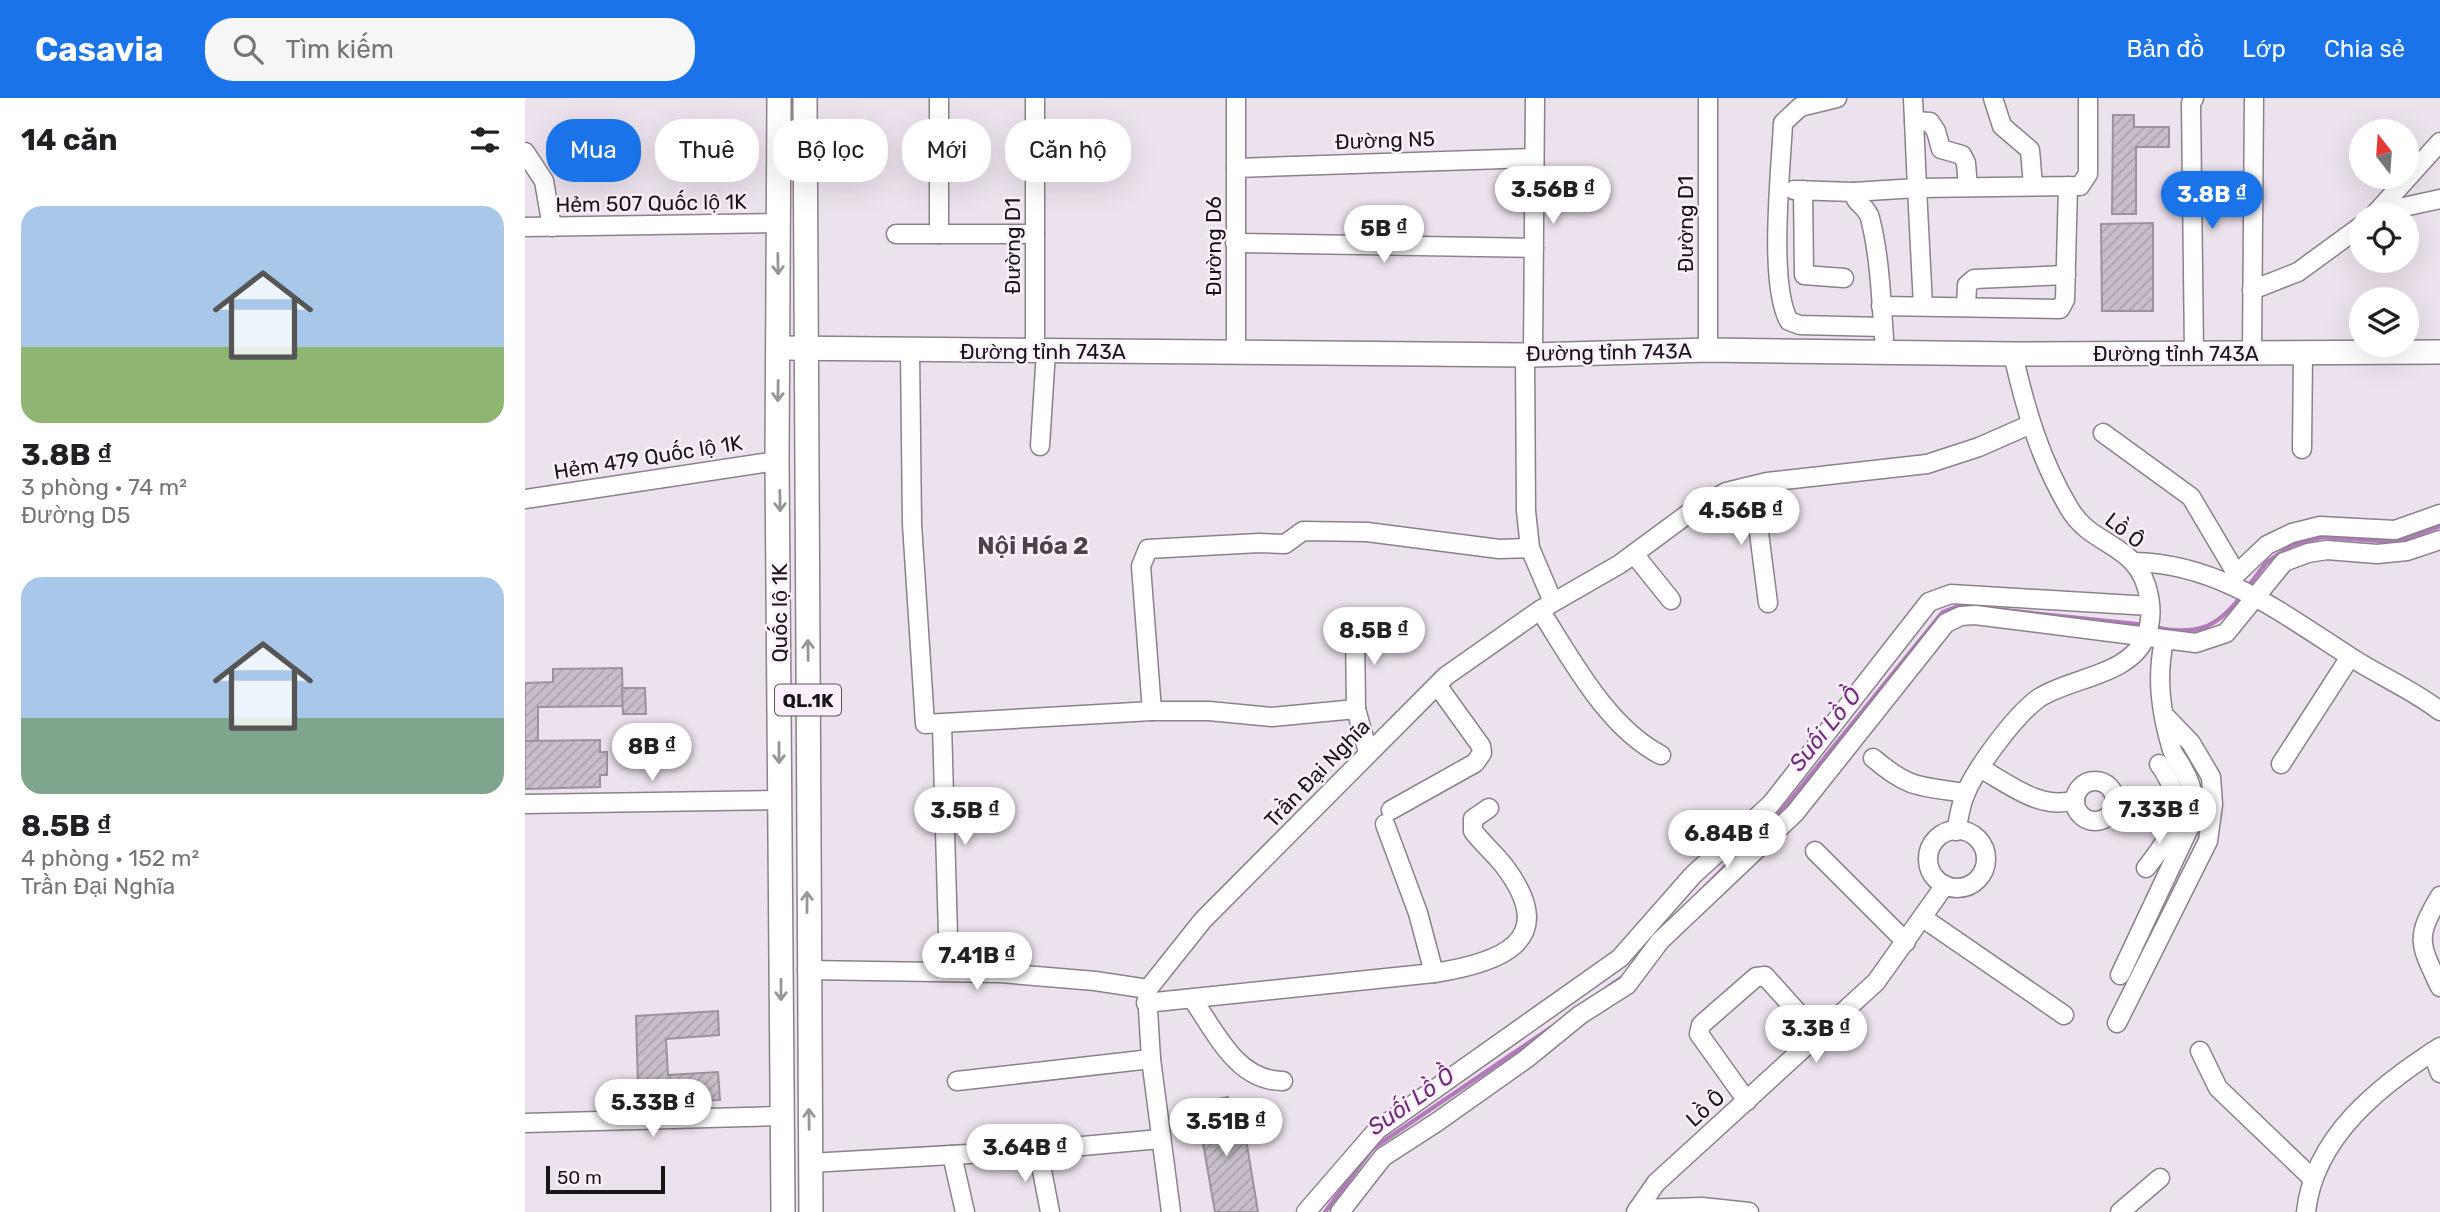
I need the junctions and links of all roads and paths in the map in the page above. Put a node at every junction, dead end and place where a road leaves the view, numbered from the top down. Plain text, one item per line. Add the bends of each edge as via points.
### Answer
1 (779, 98) edge
2 (805, 98) edge
3 (939, 98) edge
4 (1035, 98) edge
5 (1236, 98) edge
6 (1535, 98) edge
7 (1708, 98) edge
8 (1837, 98) edge
9 (1913, 98) edge
10 (1993, 98) edge
11 (2088, 98) edge
12 (2254, 98) edge
13 (2190, 100) edge
14 (1914, 121) junction
15 (2440, 142) edge
16 (525, 152) edge
17 (1534, 158) junction
18 (1236, 168) junction
19 (2033, 186) junction
20 (2068, 186) junction
21 (1968, 187) junction
22 (1917, 188) junction
23 (1780, 190) junction
24 (1803, 190) junction
25 (1853, 192) junction
26 (2440, 199) edge
27 (2385, 203) edge
28 (2419, 204) edge
29 (777, 223) junction
30 (525, 227) edge
31 (552, 227) junction
32 (896, 234) dead end
33 (939, 234) junction
34 (1035, 234) junction
35 (2349, 235) edge
36 (1235, 243) junction
37 (1534, 248) junction
38 (1780, 272) junction
39 (1804, 275) junction
40 (2066, 275) junction
41 (1844, 278) dead end
42 (2252, 290) junction
43 (1881, 306) junction
44 (1923, 306) junction
45 (1966, 307) junction
46 (1883, 327) junction
47 (779, 348) junction
48 (807, 350) junction
49 (910, 351) junction
50 (1041, 351) junction
51 (1708, 351) junction
52 (1236, 352) junction
53 (1885, 352) junction
54 (2440, 352) edge
55 (2194, 353) junction
56 (2252, 353) junction
57 (2303, 353) junction
58 (2013, 354) junction
59 (1529, 355) junction
60 (2029, 425) junction
61 (2103, 433) dead end
62 (1040, 446) dead end
63 (2302, 449) dead end
64 (777, 461) junction
65 (1753, 486) junction
66 (525, 499) edge
67 (2440, 514) edge
68 (2344, 537) junction
69 (2440, 540) edge
70 (1530, 548) junction
71 (1634, 554) junction
72 (2133, 562) junction
73 (2240, 587) junction
74 (1671, 600) dead end
75 (1768, 603) dead end
76 (1546, 606) junction
77 (2149, 622) junction
78 (1355, 628) dead end
79 (2164, 641) junction
80 (2350, 657) junction
81 (1437, 685) junction
82 (1356, 709) junction
83 (1152, 711) junction
84 (2440, 711) edge
85 (2167, 718) junction
86 (933, 724) junction
87 (1368, 752) junction
88 (1661, 755) dead end
89 (1873, 758) dead end
90 (2159, 764) dead end
91 (2281, 764) dead end
92 (1980, 768) junction
93 (1965, 793) junction
94 (808, 799) junction
95 (779, 800) junction
96 (2075, 800) junction
97 (2176, 803) junction
98 (525, 804) edge
99 (2114, 806) junction
100 (1489, 808) dead end
101 (1956, 831) junction
102 (1815, 851) dead end
103 (2146, 868) dead end
104 (1945, 885) junction
105 (2440, 896) edge
106 (1923, 918) junction
107 (1906, 942) junction
108 (807, 970) junction
109 (949, 971) junction
110 (1434, 973) junction
111 (2120, 975) dead end
112 (2440, 987) edge
113 (1147, 996) junction
114 (1193, 1000) junction
115 (2064, 1015) dead end
116 (2117, 1023) dead end
117 (1819, 1036) junction
118 (1525, 1043) junction
119 (2436, 1049) edge
120 (2200, 1051) dead end
121 (1151, 1059) junction
122 (2440, 1073) edge
123 (957, 1081) dead end
124 (1283, 1081) dead end
125 (1747, 1101) junction
126 (780, 1116) junction
127 (525, 1123) edge
128 (1160, 1139) junction
129 (1038, 1150) junction
130 (952, 1155) junction
131 (810, 1163) junction
132 (2160, 1178) dead end
133 (2312, 1178) junction
134 (1637, 1210) edge
135 (783, 1212) edge
136 (811, 1212) edge
137 (965, 1212) edge
138 (1050, 1212) edge
139 (1171, 1212) edge
140 (1306, 1212) edge
141 (1340, 1212) edge
142 (1749, 1212) edge
143 (2120, 1212) edge
144 (2306, 1212) edge

1 - 29 main road, Quốc lộ 1K / QL.1K
2 - 48 main road, Quốc lộ 1K / QL.1K
3 - 33 street
4 - 34 street, Đường D1
5 - 18 street, Đường D6
6 - 17 street
7 - 51 street, Đường D1
8 - 23 street via 1800,107 1783,123
9 - 14 street
10 - 19 street via 2002,126 2030,150
11 - 20 street via 2088,174 2080,186
12 - 42 street
13 - 55 street
14 - 21 street via 1930,122 1941,149 1962,155
14 - 22 street
15 - 27 street
16 - 31 street via 544,181
17 - 18 street, Đường N5
17 - 37 street
18 - 36 street, Đường D6
19 - 20 street
19 - 21 street
20 - 40 street
21 - 22 street
22 - 25 street
22 - 44 street
23 - 24 street
23 - 38 street
24 - 25 street
24 - 39 street
25 - 43 street via 1869,213 1878,250
26 - 28 street
29 - 31 street, Hẻm 507 Quốc lộ 1K
29 -> 47 main road, Quốc lộ 1K / QL.1K
30 - 31 street, Hẻm 507 Quốc lộ 1K
32 - 33 street
33 - 34 street
34 - 50 street, Đường D1
35 - 42 street via 2298,272
36 - 37 street
36 - 52 street, Đường D6
37 - 59 street
38 - 39 street
38 - 46 street via 1780,299 1789,321
39 - 41 street
40 - 45 street via 1974,279 1967,285
40 - 45 street via 2060,309
42 - 56 street
43 - 44 street
43 - 46 street
44 - 45 street
46 - 53 street
47 - 48 main road, Đường tỉnh 743A
47 -> 64 main road, Quốc lộ 1K / QL.1K
48 - 49 main road, Đường tỉnh 743A
94 -> 48 main road, Quốc lộ 1K / QL.1K
49 - 50 main road, Đường tỉnh 743A
49 - 86 street via 912,524
50 - 52 main road, Đường tỉnh 743A
50 - 62 street, Đường D1
51 - 53 main road, Đường tỉnh 743A
51 - 59 main road, Đường tỉnh 743A
52 - 59 main road, Đường tỉnh 743A
53 - 58 main road, Đường tỉnh 743A
54 - 57 main road, Đường tỉnh 743A
55 - 56 main road, Đường tỉnh 743A
55 - 58 main road, Đường tỉnh 743A
56 - 57 main road, Đường tỉnh 743A
57 - 63 street
58 - 60 street, Lồ Ô
59 - 70 street via 1524,479
60 - 65 street, Trần Đại Nghĩa via 1927,464
60 - 72 street, Lồ Ô via 2070,510 2093,536
61 - 73 street via 2191,497
64 - 66 street, Hẻm 479 Quốc lộ 1K
64 -> 95 main road, Quốc lộ 1K / QL.1K
65 - 71 street, Trần Đại Nghĩa via 1726,492 1689,513
65 - 75 street
67 - 68 street via 2395,530
68 - 69 street via 2377,554 2407,551
68 - 73 street
68 - 73 street via 2320,526 2267,545
70 - 76 street
70 - 83 street via 1499,549 1377,533 1303,531 1285,544 1149,549 1141,566
71 - 74 street
71 - 76 street, Trần Đại Nghĩa
72 - 73 street via 2165,562
72 - 77 street, Lồ Ô via 2141,577
73 - 79 street via 2226,633 2196,643
73 - 80 street
76 - 81 street, Trần Đại Nghĩa
76 - 88 street via 1617,719 1633,737
77 - 79 street
77 - 92 street via 2132,657 2039,698
77 - 118 street via 1975,615 1946,623 1795,813 1660,941 1627,985
77 - 118 street via 1951,594 1937,596 1771,804 1693,875 1620,958
78 - 82 street
79 - 85 street via 2159,696
80 - 84 street
80 - 91 street
81 - 87 street, Trần Đại Nghĩa
81 - 110 street via 1482,753 1475,763 1388,817
82 - 83 street via 1272,717
82 - 87 street
83 - 86 street
85 - 111 street via 2173,752 2192,785 2196,803 2190,826
85 - 116 street via 2191,743 2211,777 2208,841
86 - 109 street
87 - 113 street, Trần Đại Nghĩa via 1203,920
89 - 93 street via 1912,785
90 - 97 street via 2172,782
92 - 93 street
92 - 96 street via 2039,800 2054,804
93 - 101 street
94 - 95 main road
108 -> 94 main road, Quốc lộ 1K / QL.1K
95 - 98 street
95 -> 126 main road, Quốc lộ 1K / QL.1K
96 - 99 street via 2084,818 2095,821 2105,819
96 - 99 street via 2085,783 2096,780 2113,791
97 - 99 street
97 - 103 street via 2169,838
100 - 110 street via 1473,819 1473,831 1507,870 1527,917 1526,931 1510,950 1493,958
101 - 104 street via 1936,840 1928,857 1933,875
101 - 104 street via 1971,834 1984,847 1985,866 1975,882
102 - 107 street
104 - 106 street, Lồ Ô
105 - 112 street via 2423,923 2421,936
106 - 107 street, Lồ Ô
106 - 115 street
107 - 117 street, Lồ Ô via 1876,982
108 - 109 street
131 -> 108 main road, Quốc lộ 1K / QL.1K
109 - 113 street via 1058,977
110 - 114 street
113 - 114 street
113 - 121 street
114 - 124 street via 1243,1069 1257,1077
117 - 125 street, Lồ Ô
117 - 125 street via 1765,976 1756,976 1701,1025 1699,1034
118 - 140 street via 1377,1130
118 - 141 street via 1383,1157
119 - 122 street
119 - 133 street via 2364,1106 2333,1138
120 - 133 street via 2218,1088
121 - 123 street
121 - 128 street
125 - 134 street, Lồ Ô via 1656,1183
126 - 127 street
126 - 135 main road, Quốc lộ 1K / QL.1K
128 - 129 street
128 - 139 street
129 - 130 street
129 - 138 street
130 - 131 street
130 - 137 street
131 - 136 main road, Quốc lộ 1K / QL.1K
132 - 143 street
133 - 144 street
134 - 142 street via 1702,1207

